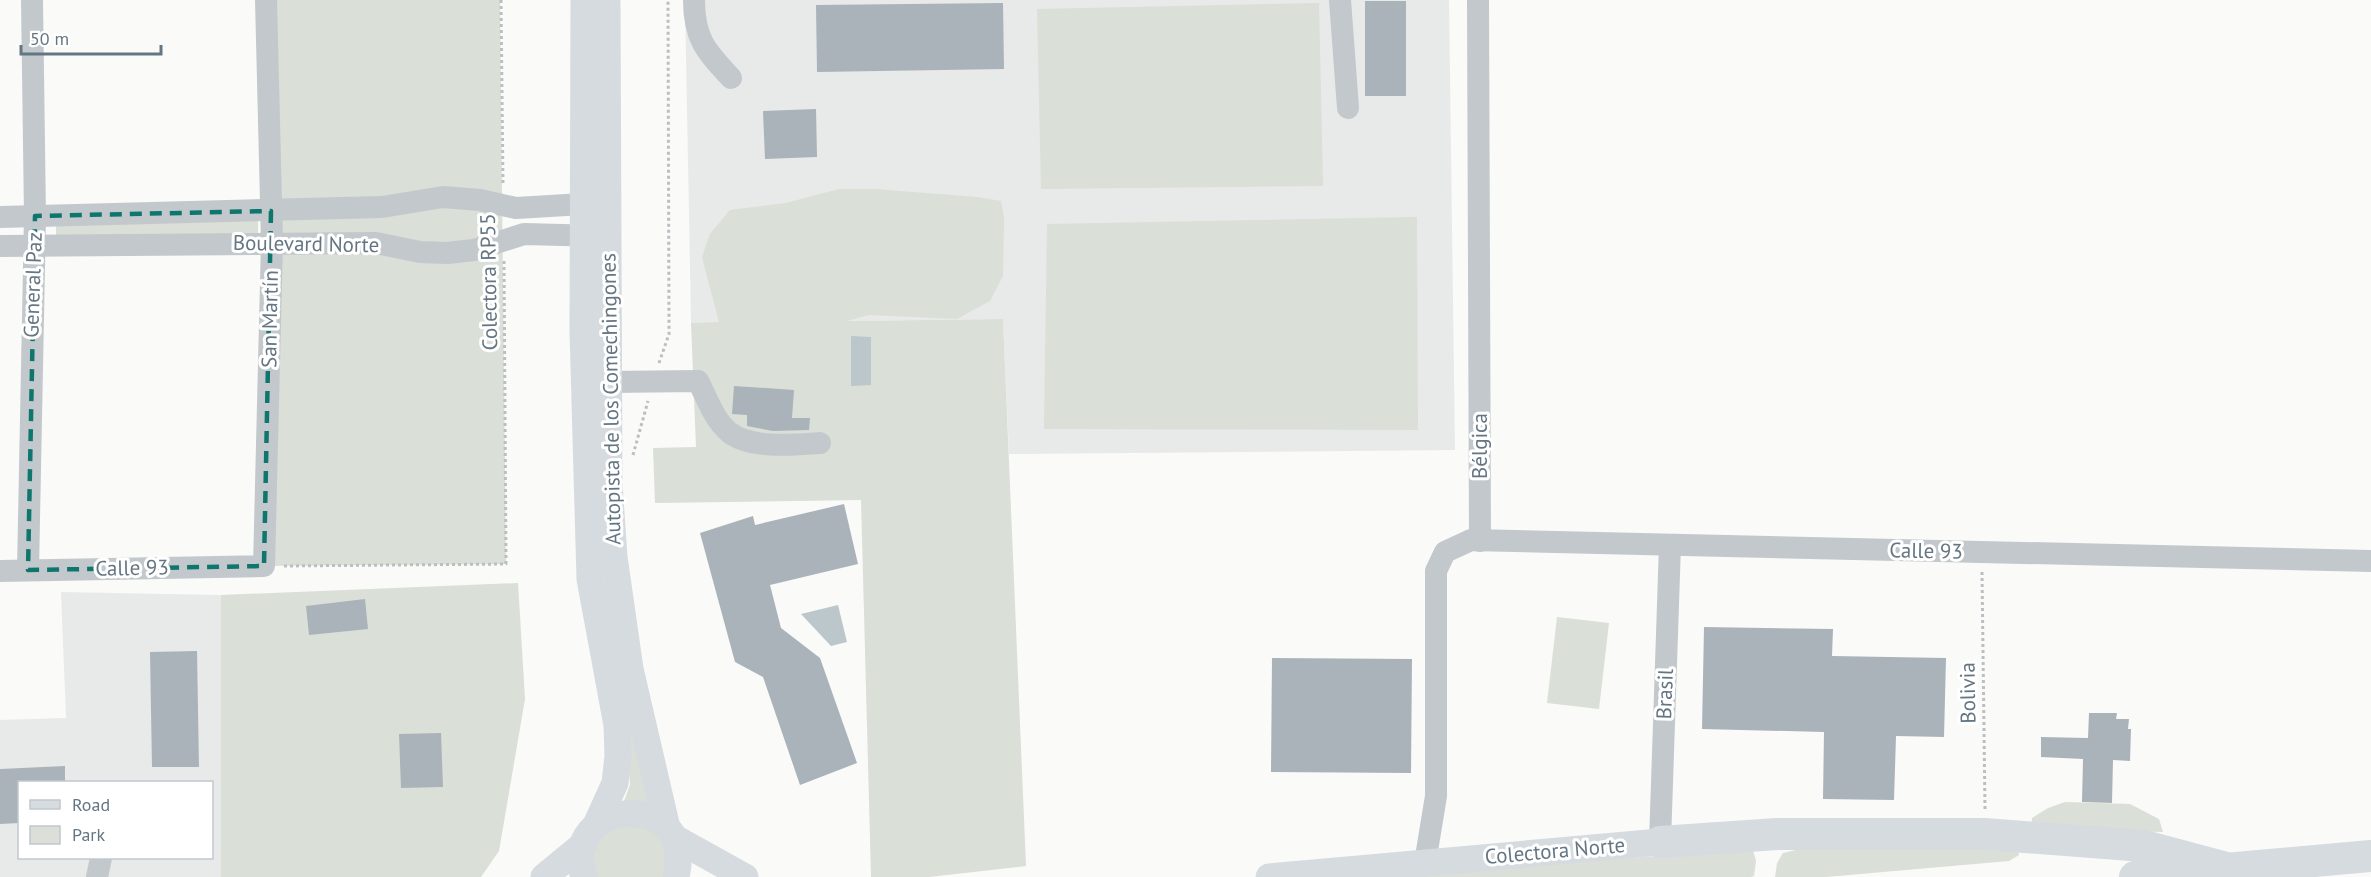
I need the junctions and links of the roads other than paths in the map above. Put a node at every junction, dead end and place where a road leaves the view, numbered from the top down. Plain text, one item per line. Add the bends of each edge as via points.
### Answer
1 (32, 0) edge
2 (266, 0) edge
3 (584, 0) edge
4 (608, 0) edge
5 (694, 0) edge
6 (1340, 0) edge
7 (1478, 0) edge
8 (731, 78) dead end
9 (1348, 108) dead end
10 (596, 203) junction
11 (271, 211) junction
12 (35, 216) junction
13 (0, 217) edge
14 (596, 236) junction
15 (272, 242) junction
16 (34, 244) junction
17 (0, 246) edge
18 (608, 382) junction
19 (820, 443) dead end
20 (1480, 541) junction
21 (1670, 545) junction
22 (2371, 561) edge
23 (264, 566) joint
24 (28, 570) junction
25 (0, 571) edge
26 (670, 832) junction
27 (590, 835) junction
28 (1660, 842) junction
29 (2371, 856) edge
30 (101, 859) edge
31 (1425, 863) junction
32 (2230, 868) junction
33 (678, 873) edge
34 (97, 877) edge
35 (544, 877) edge
36 (584, 877) edge
37 (745, 877) edge
38 (1269, 877) edge
39 (2135, 877) edge

1 - 12 street, General Paz
2 - 11 street, San Martín
3 - 10 main road, Autopista de los Comechingones
4 - 10 main road, Autopista de los Comechingones
5 - 8 street via 697,30 705,50
6 - 9 street
7 - 20 street, Bélgica
10 - 11 street, Boulevard Norte via 516,208 443,197 382,207
10 - 14 main road, Autopista de los Comechingones
11 - 12 street, Boulevard Norte
11 - 15 street, San Martín
12 - 13 street, Boulevard Norte
12 - 16 street, General Paz
14 - 15 street, Boulevard Norte via 519,234 474,250 447,253 376,243
14 - 18 main road, Autopista de los Comechingones via 610,282
14 - 27 main road, Autopista de los Comechingones via 585,436 590,579 617,726 618,756 615,783
15 - 16 street, Boulevard Norte
15 - 23 street, San Martín
16 - 17 street, Boulevard Norte
16 - 24 street, General Paz
18 - 19 street via 698,381 729,433 750,443
18 - 26 main road, Autopista de los Comechingones via 614,557 630,669
20 - 21 street, Calle 93
20 - 31 street via 1471,540 1445,552 1436,572 1436,795
21 - 22 street, Calle 93
21 - 28 street, Brasil
23 - 24 street, Calle 93
24 - 25 street, Calle 93
26 - 27 main road via 654,818 624,812 609,816
26 - 33 main road, Autopista de los Comechingones via 678,850
26 - 37 main road
27 - 35 main road
27 - 36 main road via 581,859
28 - 31 main road, Colectora Norte
28 - 32 highway via 1777,834 1985,834 2144,846
29 - 32 highway
30 - 34 street
31 - 38 main road, Colectora Norte
32 - 39 highway

